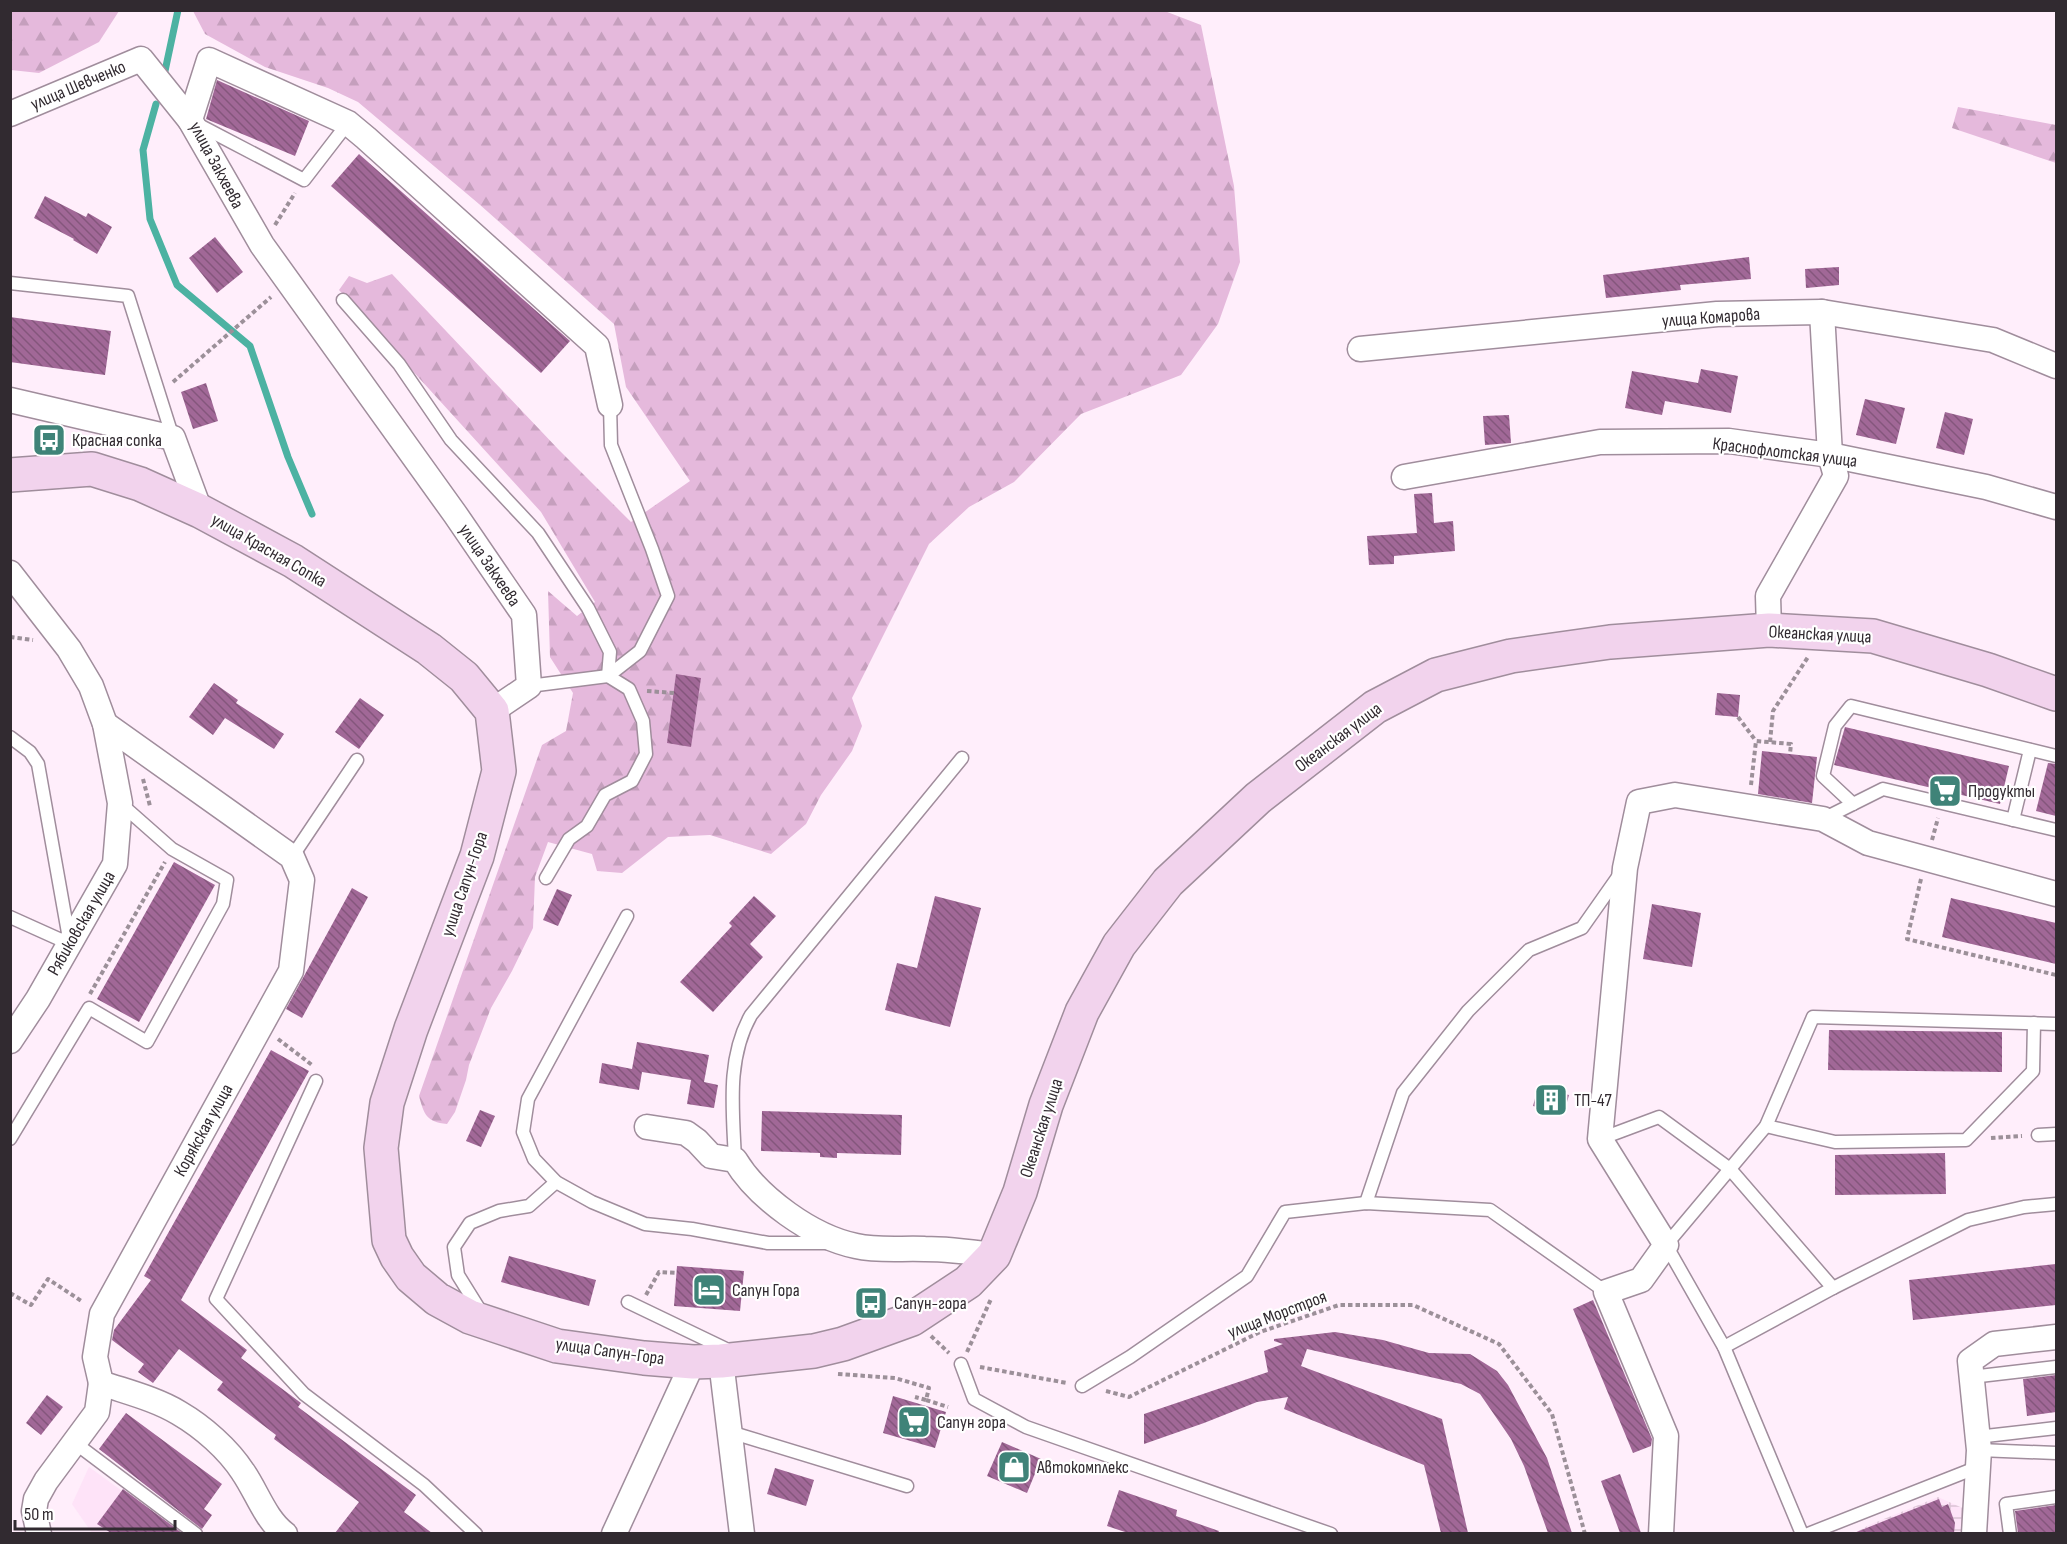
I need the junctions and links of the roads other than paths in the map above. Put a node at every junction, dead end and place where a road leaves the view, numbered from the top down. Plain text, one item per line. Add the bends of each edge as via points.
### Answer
1 (10, 114) edge
2 (190, 120) junction
3 (348, 123) junction
4 (10, 283) edge
5 (343, 300) dead end
6 (1822, 312) junction
7 (1360, 349) dead end
8 (2056, 366) edge
9 (10, 400) edge
10 (610, 405) joint
11 (173, 438) junction
12 (1830, 455) junction
13 (10, 475) edge
14 (1404, 477) dead end
15 (2056, 507) edge
16 (200, 511) junction
17 (10, 573) edge
18 (1769, 630) junction
19 (608, 676) junction
20 (529, 686) junction
21 (2056, 694) edge
22 (492, 711) junction
23 (105, 724) junction
24 (10, 737) edge
25 (2030, 750) junction
26 (2056, 756) edge
27 (962, 758) dead end
28 (357, 760) dead end
29 (120, 803) junction
30 (1853, 804) junction
31 (1823, 819) junction
32 (2013, 820) junction
33 (2056, 830) edge
34 (292, 857) junction
35 (1625, 868) junction
36 (546, 878) dead end
37 (2056, 894) edge
38 (627, 916) dead end
39 (10, 918) edge
40 (70, 944) junction
41 (2034, 1023) junction
42 (2056, 1024) edge
43 (10, 1041) edge
44 (316, 1081) road end
45 (1766, 1126) junction
46 (647, 1127) dead end
47 (2056, 1134) edge
48 (2038, 1135) road end
49 (10, 1139) edge
50 (1600, 1139) junction
51 (735, 1160) junction
52 (1730, 1169) junction
53 (556, 1182) junction
54 (1366, 1203) junction
55 (2056, 1204) edge
56 (842, 1243) junction
57 (1666, 1245) junction
58 (994, 1256) junction
59 (981, 1287) joint
60 (1833, 1288) junction
61 (1606, 1292) junction
62 (628, 1302) dead end
63 (488, 1324) junction
64 (2056, 1337) edge
65 (1724, 1347) junction
66 (719, 1360) junction
67 (961, 1364) road end
68 (2056, 1367) edge
69 (1971, 1377) junction
70 (101, 1383) junction
71 (1082, 1386) road end
72 (2056, 1428) edge
73 (730, 1432) junction
74 (75, 1443) junction
75 (1978, 1451) junction
76 (2056, 1453) edge
77 (907, 1486) dead end
78 (2056, 1497) edge
79 (39, 1533) edge
80 (196, 1533) edge
81 (285, 1533) edge
82 (476, 1533) edge
83 (614, 1533) edge
84 (742, 1533) edge
85 (1331, 1533) edge
86 (1661, 1533) edge
87 (1802, 1533) edge
88 (1808, 1533) edge
89 (1974, 1533) edge
90 (2010, 1533) edge

1 - 2 street, улица Шевченко via 141,59
2 - 3 lane via 304,180
2 - 3 street, улица Закхеева via 209,60
2 - 20 street, улица Закхеева via 262,245 524,615
3 - 10 street, улица Закхеева via 597,346
4 - 11 lane via 128,296
5 - 19 lane via 399,364 451,440 538,533 588,608 610,652
6 - 7 street, улица Комарова via 1717,314
6 - 8 street, улица Комарова via 1993,340
6 - 12 street
9 - 11 street
10 - 19 lane via 611,445 668,596 640,651
11 - 16 street
12 - 14 street, Краснофлотская улица via 1729,441 1600,442
12 - 15 street, Краснофлотская улица via 1986,487
12 - 18 street via 1836,476 1768,596
13 - 16 main road, улица Красная Сопка via 92,469 140,484
16 - 22 main road, улица Красная Сопка via 293,561 429,649 464,677
17 - 23 street, Рябиковская улица via 69,650 91,686
18 - 21 main road, Океанская улица via 1873,636
18 - 58 main road, Океанская улица via 1610,642 1511,656 1436,675 1375,706 1258,798 1168,882 1119,945 1082,1012
19 - 20 lane
19 - 36 lane via 629,689 643,721 646,754 632,781 606,795 587,826 569,839
20 - 22 street
22 - 63 main road, улица Сапун-Гора via 499,771 477,856 387,1103 381,1148 389,1240 397,1257 411,1277 438,1299
23 - 29 street, Рябиковская улица
23 - 34 street
24 - 40 lane via 30,752 38,764
25 - 26 lane
25 - 30 lane via 1851,706 1835,726 1823,776
25 - 32 lane
27 - 51 lane via 751,1015 735,1056
28 - 34 lane
29 - 40 street, Рябиковская улица via 115,864
29 - 49 lane via 172,849 227,880 223,904 147,1042 89,1008
30 - 31 lane
30 - 32 lane via 1883,789
31 - 35 street via 1675,795 1639,802
31 - 37 street via 1868,843
32 - 33 lane
34 - 70 street, Корякская улица via 302,880 291,971 102,1314 94,1357
35 - 50 street
35 - 54 lane via 1582,928 1529,950 1468,1011 1403,1093
38 - 53 lane via 528,1099 524,1132 534,1159
39 - 40 lane
40 - 43 street, Рябиковская улица
41 - 42 lane
41 - 45 lane via 1813,1017
41 - 45 lane via 2033,1071 1966,1140 1835,1142
44 - 82 lane via 216,1299 304,1394 424,1485
45 - 52 lane
46 - 51 street via 686,1133 711,1156
47 - 48 lane
50 - 52 lane via 1659,1117
50 - 57 street
51 - 56 street via 751,1181 784,1210
52 - 57 lane
52 - 60 lane
53 - 56 lane via 645,1224 768,1243
53 - 63 lane via 529,1206 499,1211 471,1223 454,1247 458,1275
54 - 61 lane via 1490,1210
54 - 71 lane via 1286,1212 1247,1276
55 - 60 lane via 1968,1220
56 - 58 street
57 - 61 street via 1641,1280
57 - 65 lane
58 - 59 main road, Океанская улица
59 - 66 main road, улица Сапун-Гора via 912,1319 843,1344 814,1352
60 - 65 lane
61 - 86 street via 1666,1436
62 - 66 lane
63 - 66 main road, улица Сапун-Гора via 557,1346 644,1358
64 - 69 street via 1994,1344 1970,1361
65 - 87 lane
66 - 73 street
66 - 83 street
67 - 85 lane via 974,1399 1026,1427
68 - 69 lane
69 - 75 street
70 - 74 street via 97,1412
70 - 81 street via 155,1401 179,1413 212,1438 230,1455 276,1527
72 - 75 lane
73 - 77 lane
73 - 84 street
74 - 79 street via 36,1499 34,1511
74 - 80 lane
75 - 76 lane
75 - 88 lane
75 - 89 street
78 - 90 lane via 2006,1504

